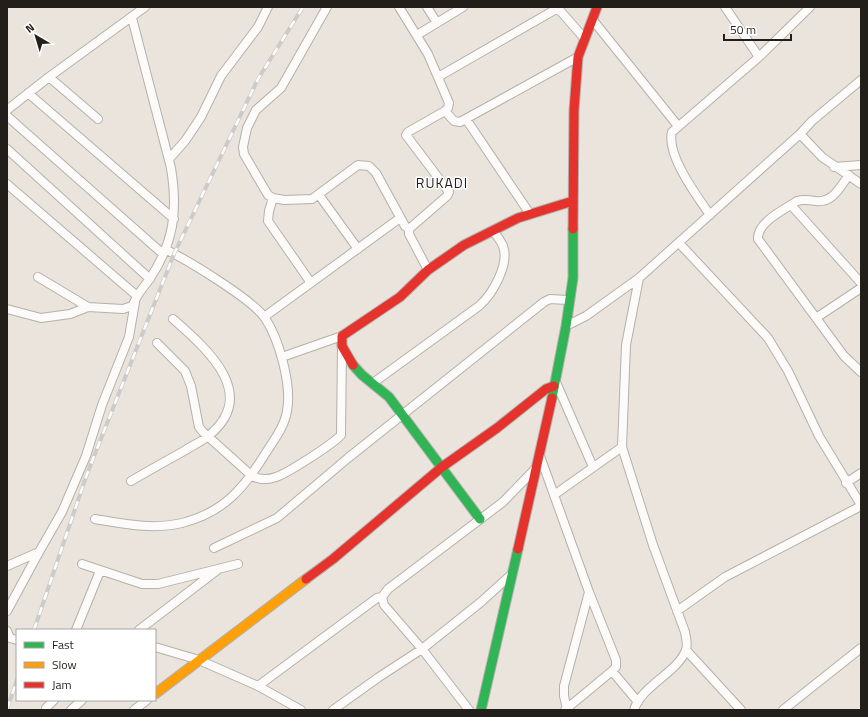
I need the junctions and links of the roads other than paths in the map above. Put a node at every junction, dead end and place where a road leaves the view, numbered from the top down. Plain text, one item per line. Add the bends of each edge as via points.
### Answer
1 (146, 7) edge
2 (268, 7) edge
3 (327, 7) edge
4 (399, 7) edge
5 (427, 7) edge
6 (463, 7) edge
7 (597, 7) edge
8 (725, 7) edge
9 (810, 7) edge
10 (557, 8) edge
11 (451, 10) edge
12 (132, 18) junction
13 (592, 20) junction
14 (437, 23) junction
15 (417, 35) junction
16 (584, 38) junction
17 (578, 57) junction
18 (759, 57) junction
19 (50, 77) junction
20 (438, 77) junction
21 (861, 80) edge
22 (28, 93) junction
23 (7, 110) edge
24 (445, 111) junction
25 (7, 116) edge
26 (98, 119) dead end
27 (466, 119) junction
28 (678, 126) junction
29 (800, 134) junction
30 (7, 149) edge
31 (169, 160) junction
32 (861, 165) edge
33 (834, 167) junction
34 (849, 175) junction
35 (7, 184) edge
36 (861, 184) edge
37 (319, 195) junction
38 (273, 198) junction
39 (573, 201) junction
40 (791, 205) junction
41 (530, 214) junction
42 (710, 214) junction
43 (400, 218) junction
44 (174, 219) junction
45 (409, 229) junction
46 (493, 230) junction
47 (679, 243) junction
48 (358, 249) junction
49 (164, 252) junction
50 (428, 270) junction
51 (38, 277) dead end
52 (639, 278) junction
53 (150, 279) junction
54 (311, 283) junction
55 (861, 283) edge
56 (861, 288) edge
57 (136, 299) junction
58 (568, 300) junction
59 (88, 307) junction
60 (7, 309) edge
61 (264, 317) junction
62 (173, 318) dead end
63 (816, 318) junction
64 (566, 326) junction
65 (342, 336) junction
66 (157, 343) dead end
67 (342, 346) junction
68 (282, 357) junction
69 (861, 372) edge
70 (373, 383) junction
71 (554, 383) junction
72 (403, 414) junction
73 (207, 437) junction
74 (622, 446) junction
75 (540, 455) junction
76 (538, 465) junction
77 (442, 467) junction
78 (593, 467) junction
79 (861, 473) edge
80 (252, 476) junction
81 (131, 481) dead end
82 (846, 483) junction
83 (554, 495) junction
84 (861, 506) edge
85 (95, 519) dead end
86 (480, 519) junction
87 (214, 548) dead end
88 (39, 552) junction
89 (82, 564) dead end
90 (238, 564) dead end
91 (7, 566) edge
92 (219, 569) junction
93 (100, 571) junction
94 (513, 574) junction
95 (589, 592) junction
96 (382, 597) junction
97 (7, 611) edge
98 (677, 611) junction
99 (76, 629) edge
100 (140, 629) edge
101 (156, 647) edge
102 (861, 648) edge
103 (422, 649) junction
104 (686, 650) junction
105 (199, 660) junction
106 (612, 671) junction
107 (258, 686) junction
108 (156, 693) edge
109 (53, 701) edge
110 (81, 701) edge
111 (146, 701) edge
112 (638, 702) junction
113 (46, 708) dead end
114 (566, 709) edge
115 (71, 710) edge
116 (134, 710) edge
117 (301, 710) edge
118 (333, 710) edge
119 (469, 710) edge
120 (481, 710) edge
121 (634, 710) edge
122 (741, 710) edge
123 (783, 710) edge

1 - 12 street
2 - 31 street via 258,27 221,76 201,117
3 - 38 street via 281,88 256,110 247,128 244,154 265,191
4 - 15 street
5 - 14 street
6 - 11 street
7 - 13 street
8 - 18 street
9 - 18 street
10 - 16 street
10 - 20 street
11 - 14 street
12 - 19 street
12 - 31 street
13 - 16 street
13 - 28 street
14 - 15 street
15 - 20 street
16 - 17 street
17 - 27 street
17 - 39 street via 574,110
18 - 28 street
19 - 22 street
19 - 26 street
20 - 24 street via 449,103
21 - 29 street
22 - 23 street
22 - 44 street
24 - 27 street via 457,122
24 - 45 street via 406,135 449,192
25 - 49 street
27 - 41 street
28 - 42 street via 672,132 670,140 676,160 695,194
29 - 33 street
29 - 42 street
30 - 53 street
31 - 44 street via 175,191
32 - 33 street
33 - 34 street
34 - 36 street
34 - 40 street via 832,198 821,201 802,199
35 - 57 street
37 - 38 street via 308,200
37 - 43 street via 358,165 366,164 376,172
37 - 48 street
38 - 54 street via 268,221
39 - 41 street
39 - 58 street via 573,278
40 - 55 street
40 - 63 street via 763,225 758,239
41 - 46 street
42 - 47 street
43 - 45 street
43 - 48 street
44 - 49 street via 172,235
45 - 50 street via 409,234
46 - 50 street via 464,245
46 - 70 street via 504,252 497,284 489,296
47 - 52 street
47 - 82 street via 768,338
48 - 54 street
49 - 53 street
49 - 61 street via 224,285 254,306
50 - 65 street via 400,297
51 - 59 street
52 - 64 street via 586,316
52 - 74 street via 626,345
53 - 57 street
54 - 61 street
56 - 63 street
57 - 59 street via 132,306 123,309
57 - 88 street via 129,337 102,405 86,456 62,512
58 - 64 street
58 - 72 street via 550,299 540,304
59 - 60 street via 70,314 41,318
61 - 68 street
62 - 73 street via 208,351 226,378 230,392 229,405 224,417
63 - 69 street via 844,356
64 - 71 street
65 - 67 street
65 - 68 street
66 - 73 street via 185,371 191,386 199,427
67 - 70 street via 362,375
67 - 80 street via 341,435 278,476 259,479
68 - 80 street via 288,390 287,411 278,434
70 - 72 street
71 - 75 street
71 - 77 street
71 - 78 street
72 - 77 street
72 - 87 street via 277,518
73 - 80 street
73 - 81 street
74 - 78 street
74 - 98 street via 652,545
75 - 76 street
75 - 83 street
76 - 86 street via 504,502
76 - 94 street
77 - 86 street
77 - 105 street via 333,559
78 - 83 street
79 - 82 street
80 - 85 street via 225,504 182,523 153,527
82 - 84 street
83 - 95 street
84 - 98 street via 731,574
86 - 96 street via 388,589
88 - 91 street
88 - 97 street
89 - 93 street
90 - 92 street
92 - 93 street via 158,584 132,582
92 - 100 street
93 - 99 street
94 - 103 street
94 - 120 street
95 - 106 street via 614,653 616,667
95 - 114 street via 564,686
96 - 103 street via 384,605
96 - 107 street via 377,598
98 - 104 street via 685,632
101 - 105 street
102 - 123 street
103 - 118 street
103 - 119 street
104 - 112 street
104 - 122 street
105 - 107 street
105 - 108 street
106 - 112 street
106 - 114 street
107 - 117 street
109 - 113 street
110 - 115 street
111 - 116 street
112 - 121 street

